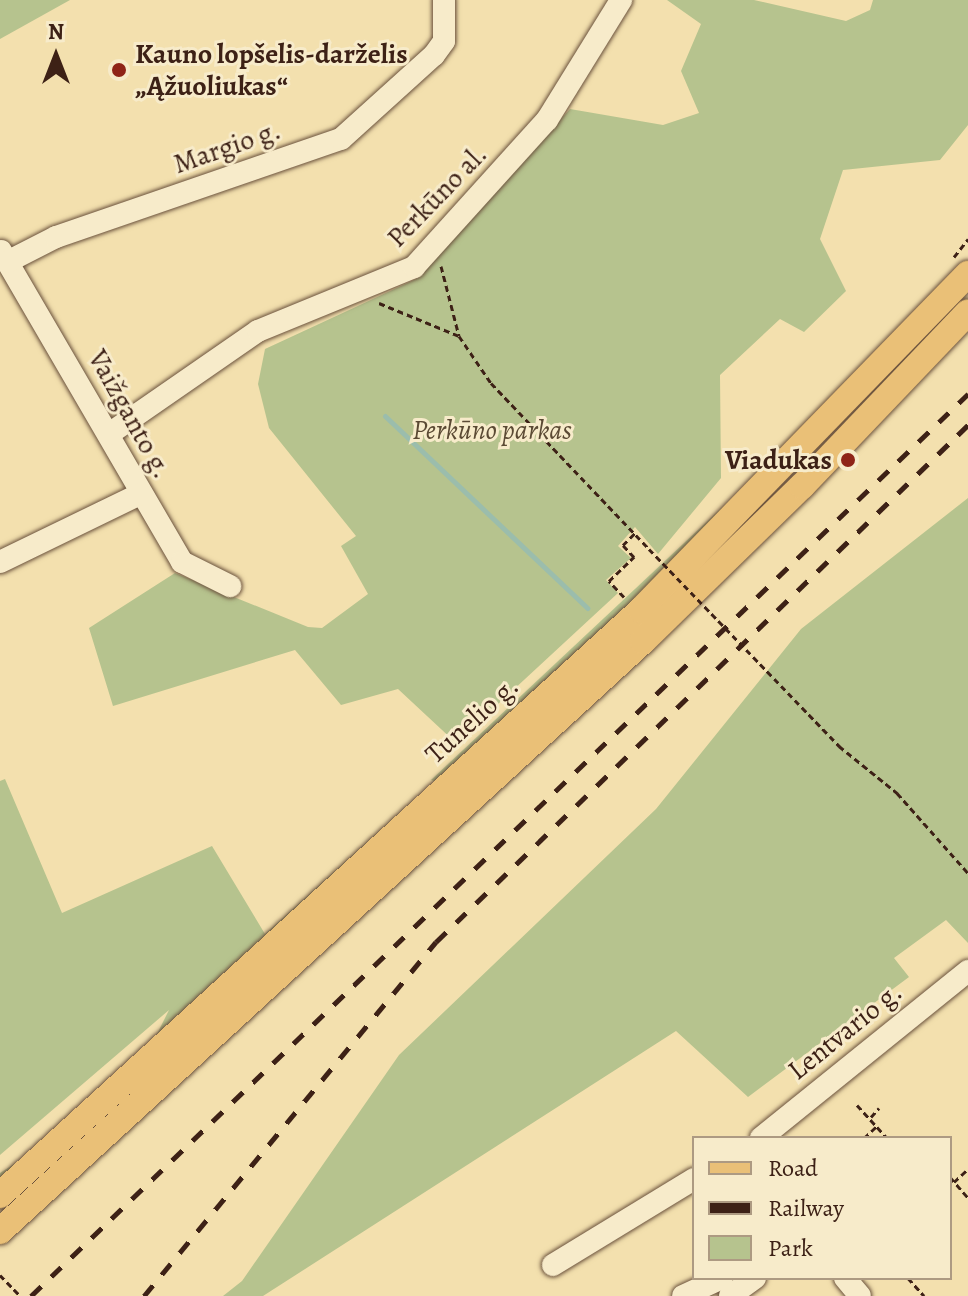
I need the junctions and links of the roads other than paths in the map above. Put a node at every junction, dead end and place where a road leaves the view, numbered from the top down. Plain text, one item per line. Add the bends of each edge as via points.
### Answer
1 (444, 0) edge
2 (621, 0) edge
3 (4, 256) edge
4 (956, 270) edge
5 (968, 312) edge
6 (109, 434) junction
7 (140, 494) junction
8 (0, 562) edge
9 (230, 586) dead end
10 (968, 971) edge
11 (768, 1136) edge
12 (692, 1180) edge
13 (0, 1195) edge
14 (0, 1231) edge
15 (553, 1265) dead end
16 (718, 1280) edge
17 (752, 1280) edge
18 (847, 1280) edge
19 (683, 1296) edge
20 (730, 1296) edge
21 (860, 1296) edge

1 - 3 street, Margio g. via 444,41 434,55 341,139
2 - 6 street, Perkūno al. via 547,120 435,244 398,277 258,331
3 - 6 street, Vaižganto g.
4 - 13 main road, Tunelio g. via 641,610
5 - 14 main road, Tunelio g. via 655,630
6 - 7 street, Vaižganto g.
7 - 8 street
7 - 9 street, Vaižganto g. via 182,562
10 - 11 street, Lentvario g.
12 - 15 street
16 - 19 street
17 - 20 street
18 - 21 street

